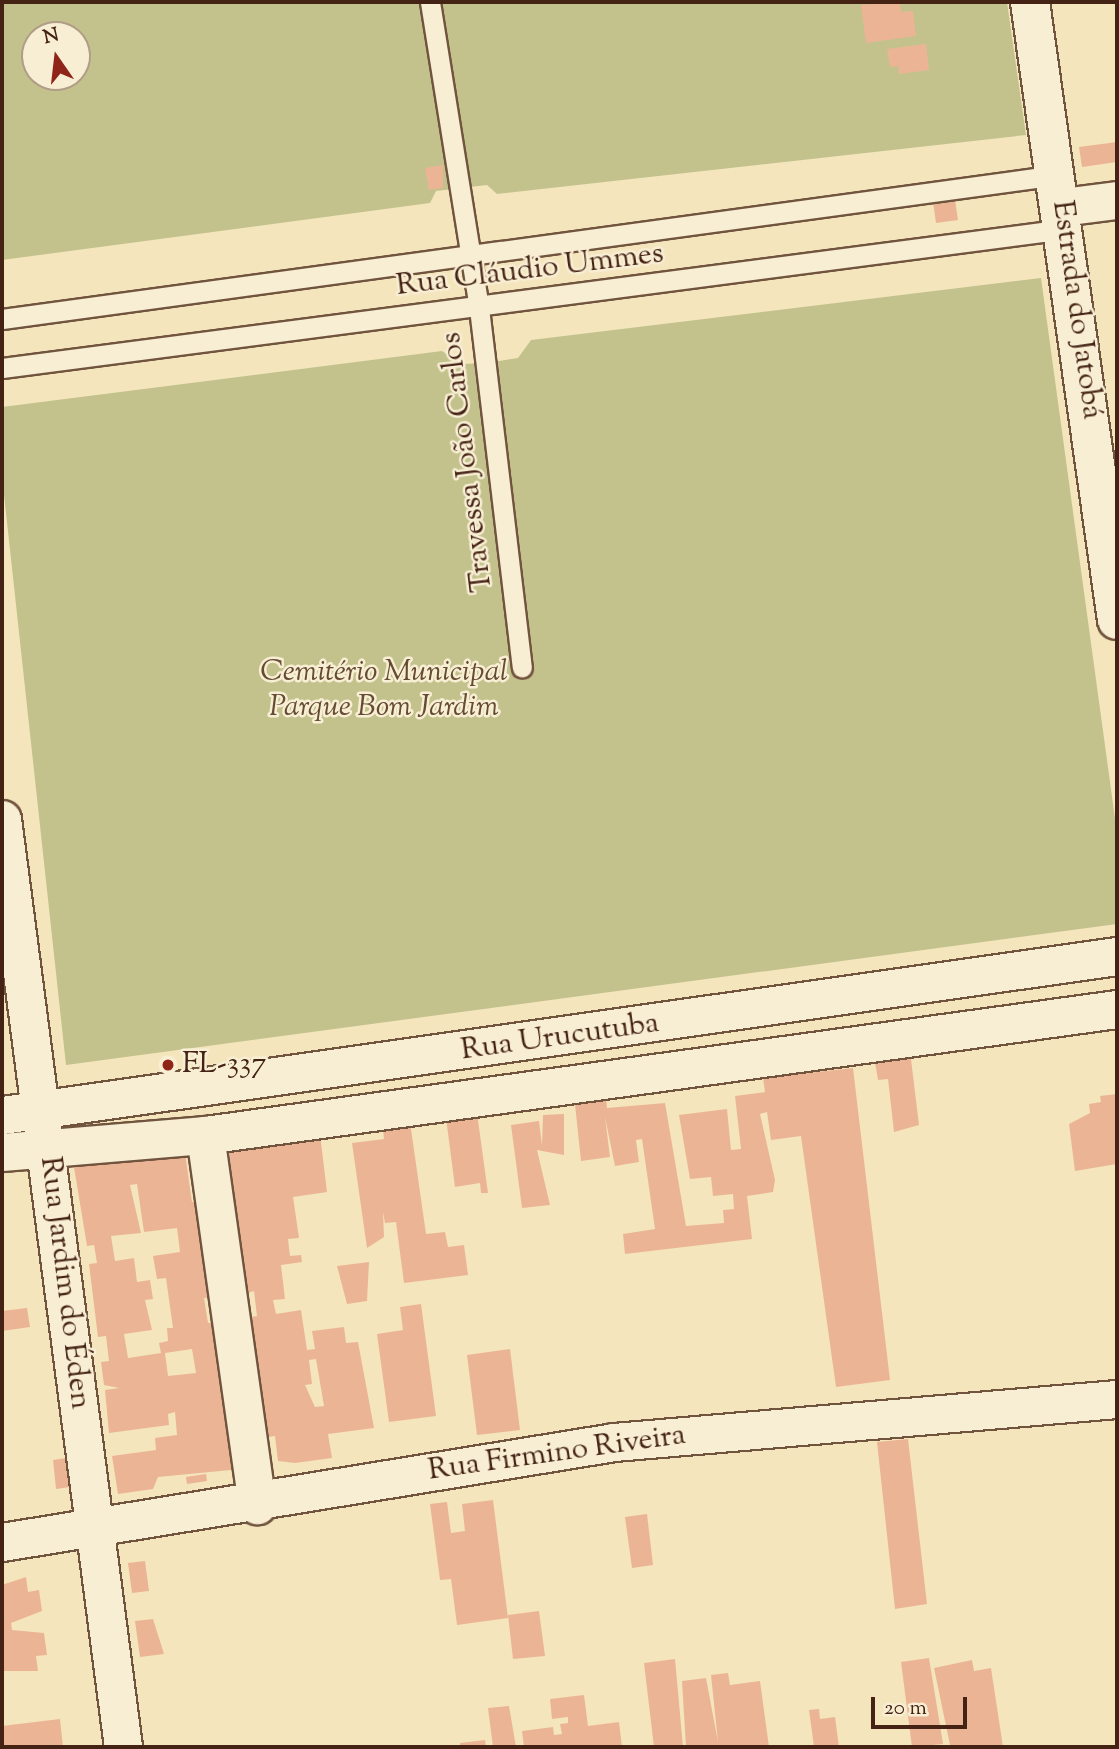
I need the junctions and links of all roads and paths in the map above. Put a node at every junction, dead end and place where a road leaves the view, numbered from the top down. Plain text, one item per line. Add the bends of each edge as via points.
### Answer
1 (430, 2) edge
2 (1030, 2) edge
3 (1117, 200) edge
4 (1061, 204) junction
5 (471, 252) junction
6 (480, 308) junction
7 (2, 318) edge
8 (2, 368) edge
9 (1116, 600) edge
10 (522, 667) dead end
11 (2, 819) edge
12 (1117, 956) edge
13 (1117, 1009) edge
14 (41, 1111) junction
15 (2, 1115) edge
16 (205, 1135) junction
17 (48, 1146) junction
18 (2, 1152) edge
19 (1117, 1399) edge
20 (257, 1505) junction
21 (96, 1532) junction
22 (2, 1542) edge
23 (123, 1747) edge

1 - 5 lane, Travessa João Carlos
2 - 4 street, Estrada do Jatobá
3 - 4 street
4 - 5 lane, Rua Cláudio Ummes
4 - 6 lane, Rua Cláudio Ummes
4 - 9 street, Estrada do Jatobá
5 - 6 lane, Travessa João Carlos
5 - 7 lane, Rua Cláudio Ummes
6 - 8 lane, Rua Cláudio Ummes
6 - 10 lane, Travessa João Carlos
11 - 14 street, Rua Jardim do Éden
12 - 14 street, Rua Urucutuba
13 - 16 street, Rua Urucutuba
14 - 15 street, Rua Urucutuba
14 - 17 street, Rua Jardim do Éden
16 - 17 street, Rua Urucutuba
16 - 20 street
17 - 18 street, Rua Urucutuba
17 - 21 street, Rua Jardim do Éden
19 - 20 street, Rua Firmino Riveira via 614,1442
20 - 21 street, Rua Firmino Riveira
21 - 22 street, Rua Firmino Riveira
21 - 23 street, Rua Jardim do Éden

